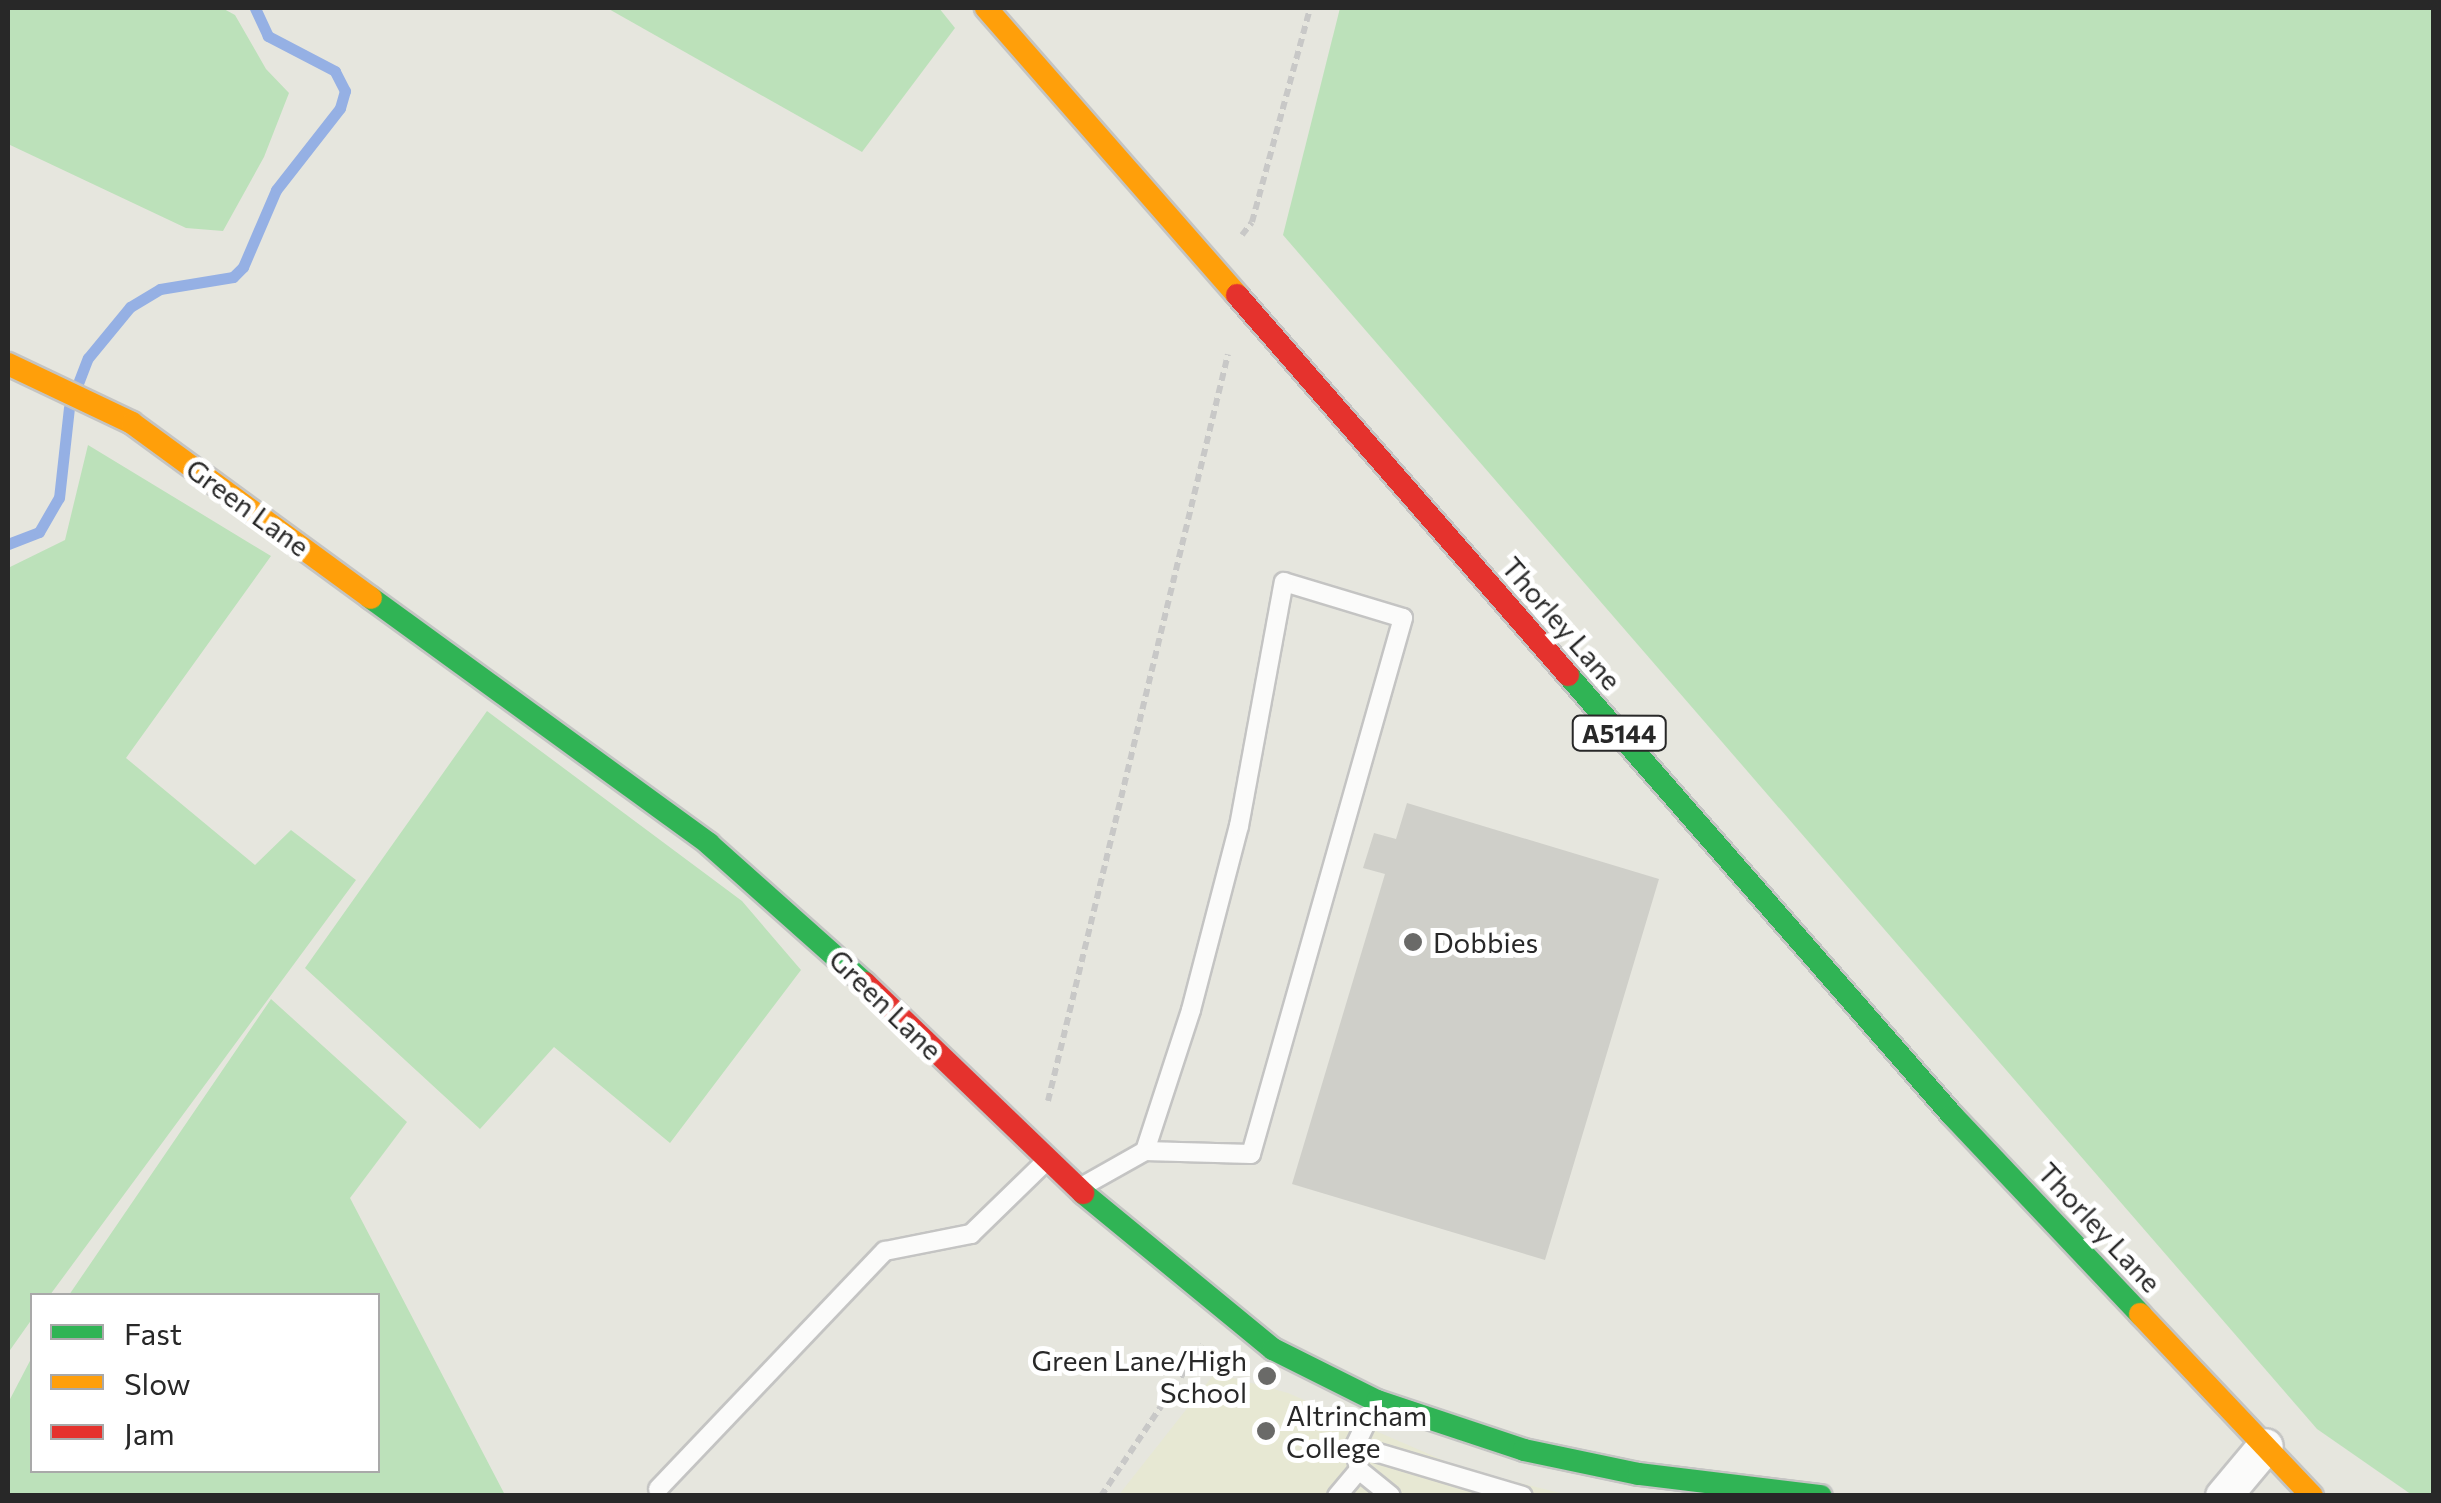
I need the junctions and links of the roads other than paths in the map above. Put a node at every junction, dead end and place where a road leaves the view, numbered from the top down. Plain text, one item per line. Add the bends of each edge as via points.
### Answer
1 (986, 8) edge
2 (8, 364) edge
3 (1145, 1151) junction
4 (1042, 1154) junction
5 (1078, 1189) junction
6 (1377, 1400) junction
7 (1356, 1446) junction
8 (2265, 1446) junction
9 (1358, 1470) junction
10 (1661, 1486) edge
11 (658, 1489) dead end
12 (2307, 1494) edge
13 (1337, 1496) edge
14 (1391, 1496) edge
15 (1523, 1496) edge
16 (1821, 1496) edge
17 (2223, 1496) edge

1 - 8 street, Thorley Lane / A5144 via 1952,1116
2 - 4 street, Green Lane via 87,396 320,558 720,853
3 - 3 lane via 1191,1010 1238,826 1284,582 1403,618 1251,1154
3 - 5 lane
4 - 5 street, Green Lane
4 - 11 lane via 971,1234 885,1250
5 - 6 street, Green Lane via 1222,1315 1318,1374
6 - 7 lane
6 - 10 street, Green Lane via 1524,1450
7 - 9 lane
7 - 15 lane
8 - 12 street, A5144
8 - 17 street
9 - 13 lane
9 - 14 lane
10 - 16 street, Green Lane

